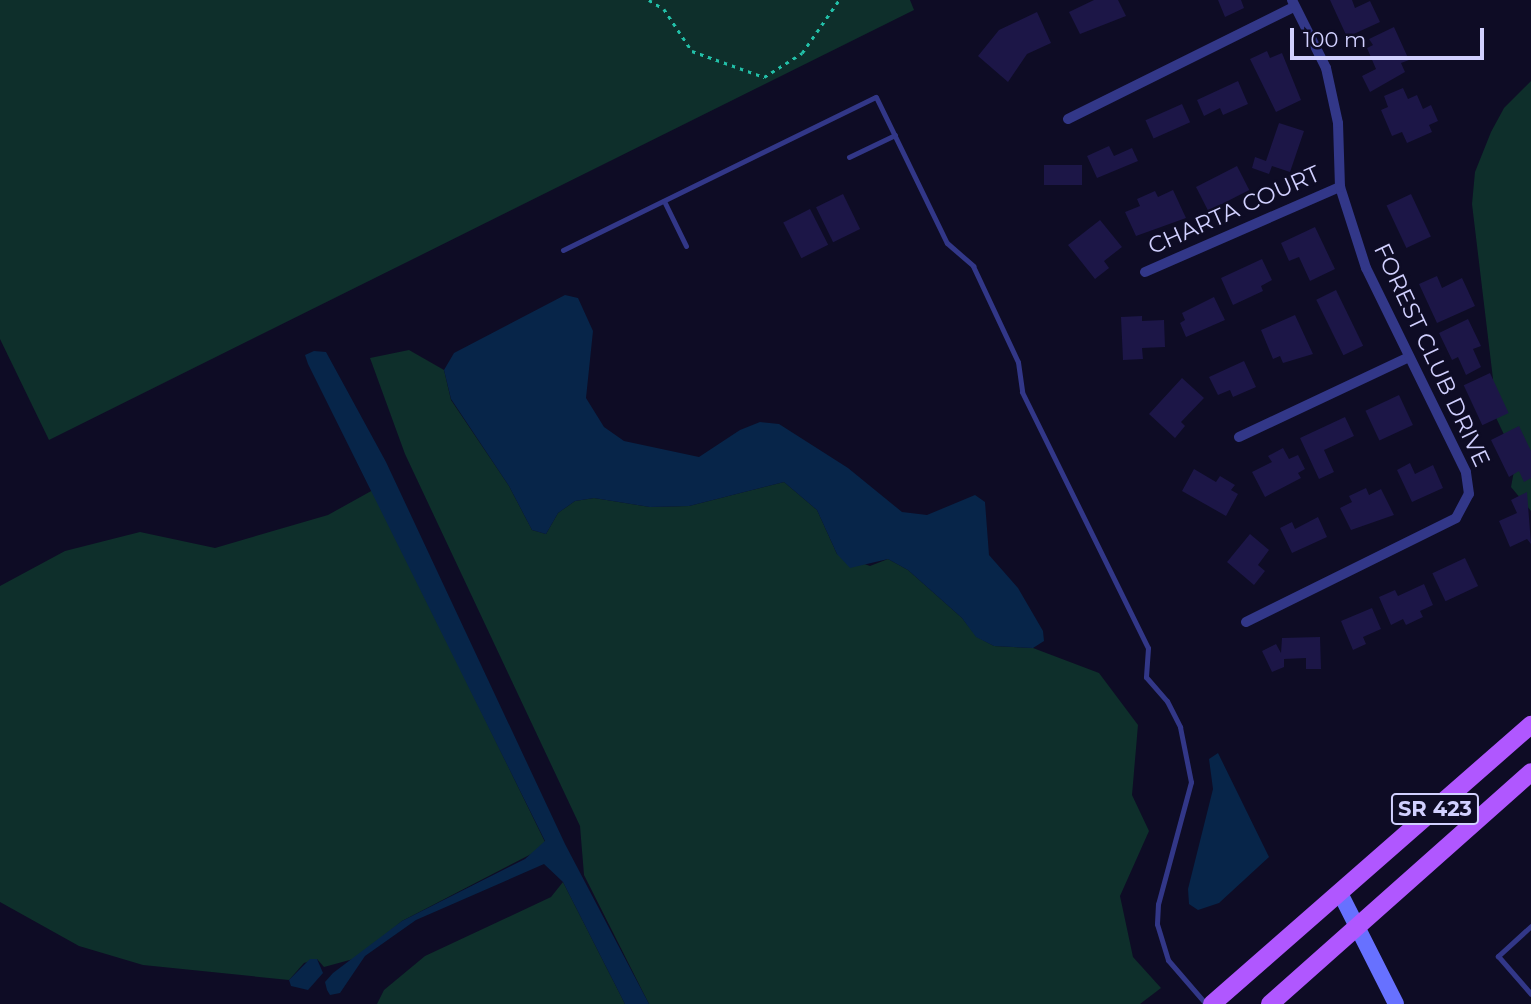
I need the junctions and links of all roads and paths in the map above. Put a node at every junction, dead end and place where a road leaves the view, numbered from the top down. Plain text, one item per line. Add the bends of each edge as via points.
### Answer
1 (649, 0) edge
2 (839, 0) edge
3 (1291, 2) edge
4 (1068, 120) dead end
5 (895, 135) junction
6 (849, 157) dead end
7 (1340, 187) junction
8 (664, 201) junction
9 (686, 246) dead end
10 (563, 250) dead end
11 (1145, 272) dead end
12 (1409, 357) junction
13 (1239, 437) dead end
14 (1246, 622) dead end
15 (1531, 725) edge
16 (1531, 772) edge
17 (1340, 893) junction
18 (1356, 925) junction
19 (1531, 926) edge
20 (1531, 994) edge
21 (1206, 1004) edge
22 (1212, 1004) edge
23 (1270, 1004) edge
24 (1396, 1004) edge

1 - 2 path via 664,9 692,51 764,77 802,53
3 - 4 street
3 - 7 street, FOREST CLUB DRIVE via 1326,68 1338,123
5 - 6 lane
5 - 8 lane via 876,97
5 - 21 lane via 947,243 973,266 1018,362 1023,392 1148,648 1146,677 1167,701 1180,727 1191,782 1158,904 1157,924 1168,960
7 - 11 street, CHARTA COURT
7 - 12 street, FOREST CLUB DRIVE via 1366,268
8 - 9 lane
8 - 10 lane
12 - 13 street
12 - 14 street, FOREST CLUB DRIVE via 1466,472 1469,494 1456,519
15 - 17 main road, SR 423
16 - 18 main road, SR 423
17 - 18 street
17 - 22 main road, SR 423
18 - 23 main road, SR 423
18 - 24 street
19 - 20 lane via 1498,956

